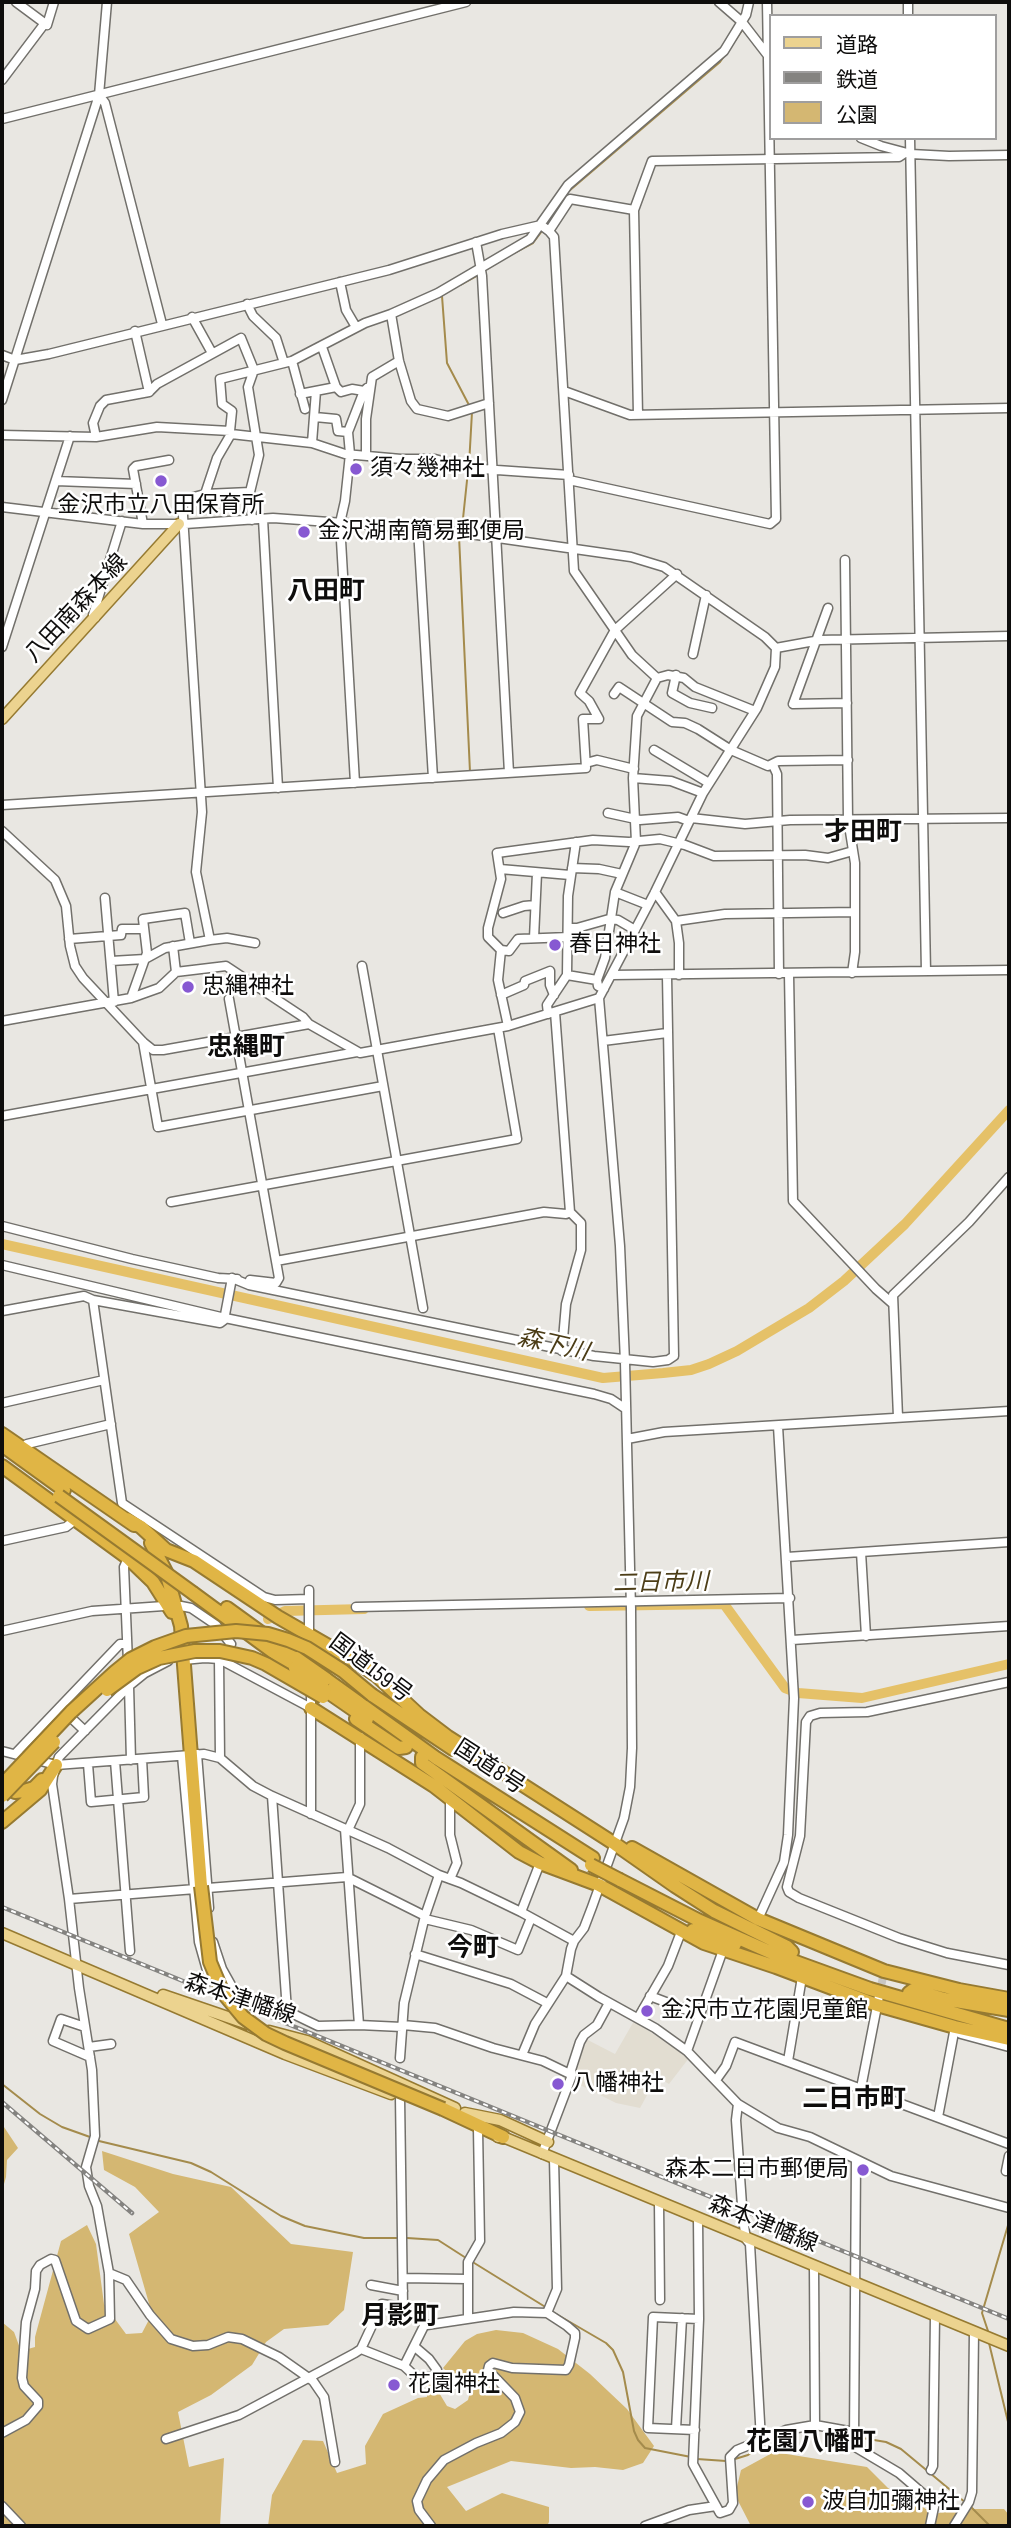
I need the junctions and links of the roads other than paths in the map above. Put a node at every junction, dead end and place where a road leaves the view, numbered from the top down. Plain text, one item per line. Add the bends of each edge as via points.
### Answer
1 (16, 2) edge
2 (54, 2) edge
3 (107, 2) edge
4 (466, 2) edge
5 (719, 2) edge
6 (749, 2) edge
7 (766, 2) edge
8 (741, 22) junction
9 (44, 23) junction
10 (769, 58) edge
11 (2, 80) edge
12 (99, 95) junction
13 (2, 119) edge
14 (770, 140) edge
15 (867, 140) edge
16 (910, 140) edge
17 (908, 153) junction
18 (1009, 155) edge
19 (770, 159) junction
20 (634, 210) junction
21 (541, 225) junction
22 (549, 231) junction
23 (476, 242) junction
24 (481, 272) junction
25 (340, 282) junction
26 (247, 304) junction
27 (192, 317) junction
28 (392, 317) junction
29 (162, 324) junction
30 (356, 327) junction
31 (135, 331) junction
32 (321, 346) junction
33 (212, 353) junction
34 (2, 355) edge
35 (15, 360) junction
36 (399, 361) junction
37 (290, 362) junction
38 (254, 370) junction
39 (370, 384) junction
40 (337, 387) junction
41 (316, 391) junction
42 (364, 391) junction
43 (564, 391) junction
44 (149, 392) junction
45 (300, 394) junction
46 (2, 400) edge
47 (489, 404) junction
48 (1009, 408) edge
49 (304, 409) dead end
50 (915, 410) junction
51 (775, 412) junction
52 (638, 415) junction
53 (315, 417) junction
54 (230, 432) junction
55 (348, 432) junction
56 (2, 435) edge
57 (70, 436) junction
58 (257, 436) junction
59 (96, 437) junction
60 (215, 441) dead end
61 (312, 443) junction
62 (226, 444) junction
63 (350, 454) junction
64 (366, 454) junction
65 (169, 460) dead end
66 (492, 469) junction
67 (569, 477) junction
68 (56, 481) junction
69 (136, 484) junction
70 (250, 492) junction
71 (205, 494) junction
72 (2, 507) edge
73 (46, 512) junction
74 (263, 519) junction
75 (252, 520) junction
76 (122, 521) junction
77 (340, 523) junction
78 (143, 524) junction
79 (182, 524) junction
80 (418, 528) junction
81 (496, 537) junction
82 (573, 549) junction
83 (845, 560) dead end
84 (677, 574) junction
85 (706, 596) junction
86 (828, 608) dead end
87 (95, 618) junction
88 (615, 630) junction
89 (1009, 636) edge
90 (919, 638) junction
91 (817, 640) junction
92 (846, 640) junction
93 (2, 647) edge
94 (776, 648) junction
95 (693, 654) dead end
96 (676, 675) junction
97 (657, 678) junction
98 (614, 694) dead end
99 (847, 703) junction
100 (644, 704) junction
101 (712, 708) dead end
102 (755, 711) junction
103 (2, 719) edge
104 (654, 750) dead end
105 (731, 750) junction
106 (848, 760) junction
107 (586, 763) junction
108 (773, 765) junction
109 (509, 773) junction
110 (634, 774) junction
111 (433, 778) junction
112 (355, 783) junction
113 (709, 783) junction
114 (278, 788) junction
115 (201, 792) junction
116 (703, 793) junction
117 (2, 805) edge
118 (608, 813) dead end
119 (1009, 818) edge
120 (636, 819) junction
121 (690, 819) junction
122 (848, 819) junction
123 (923, 819) junction
124 (777, 820) junction
125 (2, 831) edge
126 (576, 842) junction
127 (636, 842) junction
128 (678, 844) junction
129 (853, 851) junction
130 (778, 855) junction
131 (500, 869) junction
132 (571, 871) junction
133 (537, 873) junction
134 (622, 874) junction
135 (615, 892) junction
136 (655, 892) junction
137 (105, 898) dead end
138 (535, 905) junction
139 (648, 905) junction
140 (855, 912) junction
141 (503, 913) dead end
142 (778, 913) junction
143 (609, 919) junction
144 (676, 921) junction
145 (144, 929) junction
146 (635, 930) junction
147 (569, 932) junction
148 (108, 936) junction
149 (534, 938) junction
150 (69, 939) junction
151 (210, 940) junction
152 (190, 943) junction
153 (255, 943) dead end
154 (173, 946) junction
155 (501, 950) junction
156 (145, 959) junction
157 (111, 961) junction
158 (362, 966) dead end
159 (1009, 970) edge
160 (926, 971) junction
161 (176, 972) junction
162 (852, 973) junction
163 (779, 974) junction
164 (789, 974) junction
165 (567, 975) junction
166 (611, 975) junction
167 (679, 975) junction
168 (667, 976) junction
169 (597, 980) junction
170 (602, 994) junction
171 (501, 995) junction
172 (554, 995) junction
173 (131, 998) junction
174 (229, 999) dead end
175 (111, 1003) junction
176 (551, 1013) junction
177 (2, 1021) edge
178 (309, 1024) junction
179 (508, 1026) junction
180 (498, 1028) junction
181 (667, 1033) junction
182 (236, 1037) junction
183 (603, 1041) junction
184 (143, 1042) junction
185 (377, 1050) junction
186 (357, 1052) junction
187 (242, 1073) junction
188 (383, 1086) junction
189 (151, 1090) junction
190 (248, 1111) junction
191 (2, 1116) edge
192 (396, 1161) junction
193 (1009, 1177) edge
194 (262, 1186) junction
195 (171, 1202) dead end
196 (570, 1212) junction
197 (2, 1226) edge
198 (410, 1236) junction
199 (276, 1261) junction
200 (2, 1265) edge
201 (232, 1280) junction
202 (93, 1300) junction
203 (892, 1303) junction
204 (423, 1308) dead end
205 (2, 1311) edge
206 (225, 1317) junction
207 (562, 1351) junction
208 (625, 1361) junction
209 (104, 1380) junction
210 (2, 1403) edge
211 (626, 1406) junction
212 (1009, 1410) edge
213 (898, 1417) junction
214 (111, 1424) junction
215 (778, 1426) junction
216 (2, 1434) edge
217 (627, 1439) junction
218 (2, 1446) edge
219 (24, 1447) junction
220 (2, 1455) edge
221 (2, 1466) edge
222 (61, 1493) junction
223 (127, 1519) junction
224 (75, 1520) junction
225 (2, 1541) edge
226 (1009, 1542) edge
227 (861, 1552) junction
228 (787, 1557) junction
229 (128, 1558) junction
230 (790, 1598) junction
231 (631, 1605) junction
232 (164, 1606) dead end
233 (181, 1606) dead end
234 (356, 1607) dead end
235 (125, 1609) junction
236 (1009, 1626) edge
237 (2, 1631) edge
238 (309, 1635) junction
239 (866, 1636) junction
240 (792, 1640) junction
241 (126, 1644) junction
242 (180, 1659) junction
243 (219, 1659) junction
244 (1009, 1682) edge
245 (129, 1686) junction
246 (324, 1689) junction
247 (372, 1695) junction
248 (59, 1706) junction
249 (311, 1707) junction
250 (85, 1731) junction
251 (360, 1737) junction
252 (406, 1746) joint
253 (2, 1751) edge
254 (15, 1754) junction
255 (190, 1755) junction
256 (422, 1757) junction
257 (220, 1758) junction
258 (142, 1759) junction
259 (131, 1760) junction
260 (115, 1761) junction
261 (88, 1764) junction
262 (56, 1765) junction
263 (2, 1785) edge
264 (450, 1794) junction
265 (2, 1796) edge
266 (272, 1796) junction
267 (118, 1799) junction
268 (553, 1805) junction
269 (311, 1814) junction
270 (530, 1819) junction
271 (2, 1822) edge
272 (346, 1830) junction
273 (615, 1844) junction
274 (198, 1848) junction
275 (592, 1862) junction
276 (540, 1863) junction
277 (439, 1875) junction
278 (347, 1877) junction
279 (450, 1879) junction
280 (585, 1881) junction
281 (277, 1883) junction
282 (599, 1885) junction
283 (201, 1888) junction
284 (126, 1895) junction
285 (69, 1899) junction
286 (521, 1912) junction
287 (654, 1914) junction
288 (425, 1918) junction
289 (531, 1918) junction
290 (758, 1919) junction
291 (681, 1932) junction
292 (2, 1933) edge
293 (574, 1941) junction
294 (723, 1950) junction
295 (130, 1951) dead end
296 (415, 1954) junction
297 (785, 1954) junction
298 (76, 1964) junction
299 (1009, 1965) edge
300 (222, 1969) junction
301 (566, 1976) junction
302 (802, 1977) junction
303 (112, 1979) junction
304 (909, 1993) junction
305 (236, 1994) dead end
306 (650, 1996) junction
307 (1009, 1999) edge
308 (878, 2001) junction
309 (547, 2003) junction
310 (609, 2003) junction
311 (1009, 2010) edge
312 (700, 2015) junction
313 (638, 2018) junction
314 (1009, 2021) edge
315 (359, 2025) junction
316 (256, 2026) junction
317 (402, 2026) junction
318 (85, 2027) junction
319 (954, 2030) junction
320 (1009, 2031) edge
321 (1009, 2039) edge
322 (256, 2040) junction
323 (111, 2044) dead end
324 (1009, 2047) edge
325 (687, 2051) junction
326 (89, 2052) junction
327 (335, 2053) junction
328 (522, 2054) junction
329 (400, 2058) dead end
330 (788, 2061) junction
331 (335, 2074) junction
332 (572, 2075) junction
333 (716, 2080) junction
334 (861, 2088) junction
335 (400, 2097) junction
336 (738, 2104) junction
337 (465, 2113) junction
338 (938, 2117) junction
339 (478, 2129) junction
340 (503, 2137) junction
341 (548, 2141) junction
342 (1009, 2144) edge
343 (542, 2154) junction
344 (1009, 2156) edge
345 (554, 2159) junction
346 (856, 2160) junction
347 (1006, 2171) dead end
348 (659, 2203) junction
349 (1009, 2208) edge
350 (698, 2219) junction
351 (746, 2239) junction
352 (814, 2267) junction
353 (109, 2273) junction
354 (403, 2278) junction
355 (467, 2279) junction
356 (856, 2284) junction
357 (371, 2285) dead end
358 (403, 2291) junction
359 (660, 2300) dead end
360 (403, 2307) junction
361 (549, 2310) junction
362 (935, 2316) junction
363 (468, 2318) junction
364 (682, 2318) junction
365 (699, 2319) junction
366 (425, 2324) junction
367 (974, 2332) junction
368 (1009, 2346) edge
369 (415, 2347) junction
370 (361, 2348) junction
371 (404, 2366) junction
372 (437, 2376) junction
373 (307, 2377) junction
374 (455, 2384) dead end
375 (815, 2425) junction
376 (676, 2430) junction
377 (695, 2430) junction
378 (2, 2433) edge
379 (854, 2435) junction
380 (166, 2439) dead end
381 (761, 2440) junction
382 (335, 2462) dead end
383 (931, 2470) dead end
384 (2, 2505) edge
385 (716, 2506) junction
386 (21, 2526) edge
387 (431, 2526) edge
388 (645, 2526) edge
389 (930, 2526) edge
390 (954, 2526) edge

1 - 9 street
2 - 9 street
3 - 12 street
4 - 12 street
5 - 8 street
6 - 8 street
7 - 10 street
8 - 10 street
8 - 21 street via 724,51 568,185
9 - 11 street
12 - 13 street
12 - 29 street via 105,103
12 - 35 street
14 - 19 street
15 - 17 street
16 - 17 street
17 - 18 street
17 - 19 street via 900,157
17 - 50 street
19 - 20 street via 652,161
19 - 51 street
20 - 22 street via 570,199
20 - 52 street
21 - 22 street
21 - 23 street
21 - 24 street via 530,239
22 - 43 street via 554,237
23 - 24 street
23 - 25 street
24 - 28 street
24 - 47 street
25 - 26 street
25 - 30 street via 346,310
26 - 27 street
26 - 37 street
27 - 29 street
27 - 33 street
28 - 30 street
28 - 36 street
29 - 31 street
30 - 32 street
31 - 35 street
31 - 44 street
32 - 37 street
32 - 40 street
33 - 38 street via 241,338
33 - 44 street
34 - 35 street
35 - 46 street
36 - 39 street via 372,377
36 - 47 street via 417,409 442,416
37 - 38 street
37 - 45 street
38 - 54 street via 220,379 222,404 232,411
38 - 58 street via 248,387
39 - 42 street
39 - 64 street
40 - 41 street
40 - 42 street
41 - 45 street
41 - 53 street
42 - 55 street
43 - 52 street
43 - 67 street
44 - 59 street via 100,406 93,423
45 - 49 street
47 - 66 street
48 - 50 street
50 - 51 street
50 - 90 street
51 - 52 street
51 - 67 street via 776,519 770,524
53 - 55 street via 336,419 338,431
53 - 61 street
54 - 58 street
54 - 59 street via 157,427
54 - 62 street
55 - 63 street
56 - 57 street
57 - 59 street
57 - 68 street
58 - 61 street
58 - 70 street via 259,455
60 - 62 street
61 - 63 street
62 - 71 street
63 - 64 street
63 - 77 street
64 - 66 street
65 - 69 street via 136,466
66 - 67 street
66 - 81 street
67 - 82 street
68 - 69 street
68 - 73 street
69 - 78 street
70 - 71 street
70 - 75 street
71 - 79 street via 182,500
72 - 73 street
73 - 76 street
73 - 93 street
74 - 75 street
74 - 77 street
74 - 114 street
75 - 79 street
76 - 78 street
76 - 87 street
77 - 80 street
77 - 112 street
78 - 79 street
79 - 87 main road, 八田南森本線
79 - 115 street
80 - 81 street
80 - 111 street
81 - 82 street
81 - 109 street
82 - 84 street via 647,560
82 - 88 street via 574,571
83 - 92 street
84 - 85 street
84 - 88 street
85 - 94 street
85 - 95 street
86 - 91 street
87 - 103 main road, 八田南森本線
88 - 97 street via 632,655
88 - 107 street via 580,693 599,719 583,719
89 - 90 street
90 - 92 street
90 - 123 street
91 - 92 street
91 - 94 street
91 - 99 street via 793,705
92 - 99 street
94 - 102 street via 775,667
96 - 97 street
96 - 101 street via 672,694
96 - 102 street
97 - 100 street
98 - 100 street via 619,687
99 - 106 street
100 - 105 street
100 - 110 street via 637,716
102 - 105 street
104 - 113 street
105 - 108 street
105 - 113 street
106 - 108 street via 778,761
106 - 122 street
107 - 109 street via 586,768
107 - 110 street via 597,760
108 - 124 street
109 - 111 street
110 - 116 street
110 - 120 street
111 - 112 street
112 - 114 street
113 - 116 street
114 - 115 street
115 - 117 street
115 - 151 street via 197,872
116 - 121 street
118 - 120 street
119 - 123 street
120 - 121 street
120 - 127 street
121 - 124 street via 745,824
121 - 128 street
122 - 123 street
122 - 124 street
122 - 129 street
123 - 160 street
124 - 130 street
125 - 150 street via 55,880 66,906
126 - 127 street
126 - 131 street via 497,853
126 - 132 street
127 - 128 street via 660,839
127 - 134 street
128 - 130 street via 714,856
128 - 136 street
129 - 130 street via 828,858
129 - 140 street
130 - 142 street
131 - 133 street
131 - 155 street via 488,937
132 - 133 street
132 - 134 street via 599,869
132 - 147 street
133 - 138 street
134 - 135 street
135 - 139 street
135 - 143 street
136 - 139 street
136 - 144 street
137 - 148 street
138 - 141 street
138 - 149 street
139 - 146 street
140 - 142 street
140 - 162 street
142 - 144 street via 716,914
142 - 163 street
143 - 146 street
143 - 147 street
143 - 169 street via 605,958
144 - 167 street
145 - 148 street via 122,929 121,935
145 - 152 street via 143,919 185,913
145 - 156 street
146 - 166 street
147 - 149 street
147 - 165 street
148 - 150 street
148 - 157 street
149 - 155 street via 518,939 509,951
150 - 175 street via 83,978
151 - 152 street
151 - 153 street
152 - 154 street
154 - 156 street
154 - 161 street
155 - 171 street
156 - 157 street
156 - 173 street
157 - 175 street
158 - 185 street
159 - 160 street
160 - 162 street
161 - 173 street via 159,988
161 - 178 street via 226,966
162 - 164 street
163 - 164 street
163 - 167 street
164 - 203 street via 793,1201
165 - 169 street
165 - 172 street
166 - 168 street
166 - 170 street
167 - 168 street
168 - 181 street
169 - 170 street
170 - 176 street
170 - 183 street
171 - 172 street via 550,971
171 - 179 street
172 - 176 street via 547,1005
173 - 175 street
174 - 182 street
175 - 177 street
175 - 184 street
176 - 179 street
176 - 196 street
178 - 182 street
178 - 186 street
179 - 180 street
180 - 185 street
180 - 192 street via 517,1139
181 - 183 street
181 - 208 street via 674,1356 653,1362
182 - 184 street via 163,1050 153,1050
182 - 187 street
183 - 208 street
184 - 189 street
185 - 186 street
185 - 188 street
186 - 187 street
187 - 189 street
187 - 190 street
188 - 190 street
188 - 192 street
189 - 190 street via 158,1127
189 - 191 street
190 - 194 street
192 - 194 street
192 - 198 street
193 - 203 street via 901,1286
194 - 195 street
194 - 199 street
196 - 198 street via 544,1212
196 - 207 street via 581,1223 580,1250 566,1304
197 - 201 street
198 - 199 street
198 - 204 street
199 - 201 street via 276,1283
200 - 206 street
201 - 206 street
201 - 207 street
202 - 205 street via 75,1296
202 - 206 street via 220,1323
202 - 209 street
203 - 213 street
206 - 211 street via 594,1394
207 - 208 street
208 - 211 street
209 - 210 street
209 - 214 street
211 - 217 street
212 - 213 street
213 - 215 street
214 - 219 street via 23,1442
214 - 238 street via 122,1503 264,1597 309,1602
215 - 217 street via 664,1432
215 - 228 street
216 - 219 highway
217 - 231 street
218 - 222 highway, 国道8号
219 - 223 highway
220 - 222 highway, 国道8号
221 - 224 highway
222 - 246 highway, 国道8号, bridge via 296,1663
223 - 238 highway via 166,1550 194,1561
223 - 242 highway via 149,1540 166,1572 181,1626
224 - 225 street via 66,1527
224 - 229 highway
226 - 227 street
227 - 228 street
227 - 239 street
228 - 230 street
229 - 235 street
229 - 242 highway via 166,1600 177,1629
230 - 231 street
230 - 240 street
231 - 234 street
231 - 273 street via 630,1787
232 - 235 street
233 - 243 street via 216,1625 232,1644
235 - 237 street via 92,1611
235 - 241 street
236 - 239 street
238 - 249 street
238 - 268 highway via 377,1675 449,1741
239 - 240 street
240 - 290 street via 788,1835 784,1862
241 - 245 street
241 - 248 street via 120,1643
242 - 243 street
242 - 245 street via 162,1663
242 - 255 highway
243 - 249 street
243 - 257 street
244 - 299 street via 867,1712 810,1716 800,1836 787,1887 799,1898 898,1938
245 - 250 street
245 - 259 street
246 - 252 highway, 国道159号 via 399,1748
246 - 265 highway, 国道159号, bridge via 234,1653 195,1651 159,1658 120,1678 98,1697
246 - 270 highway, 国道8号
247 - 263 highway, 国道159号, bridge via 344,1671 288,1640 236,1631 186,1636 131,1659 71,1712
247 - 268 highway via 517,1791
247 - 270 highway, 国道159号 via 523,1808
248 - 250 street
248 - 254 street
249 - 251 highway
249 - 269 street
250 - 262 street
251 - 264 highway
251 - 272 street via 360,1804
252 - 256 highway, 国道8号
253 - 254 street
254 - 262 street
255 - 257 street
255 - 258 street
255 - 274 street
255 - 274 street
255 - 283 highway
256 - 275 highway, 国道8号 via 500,1810
256 - 280 highway via 422,1763
257 - 266 street
258 - 259 street
258 - 267 street via 144,1797
259 - 260 street
260 - 261 street
260 - 267 street
261 - 262 street
261 - 267 street via 91,1802
262 - 263 highway via 34,1788 15,1791
262 - 271 highway via 40,1790
262 - 285 street via 52,1784
264 - 276 highway via 494,1834
264 - 279 street via 450,1835 457,1863
266 - 269 street
266 - 281 street
267 - 284 street
268 - 273 highway
269 - 272 street
270 - 275 highway, 国道8号
272 - 277 street
272 - 278 street
273 - 282 street
273 - 290 highway via 630,1847
273 - 297 highway via 714,1911 788,1947
274 - 283 street
274 - 283 street
275 - 297 highway, 国道8号, bridge via 700,1921
276 - 280 highway
276 - 286 street
277 - 279 street
277 - 288 street
278 - 281 street
278 - 288 street
278 - 315 street
279 - 286 street
280 - 282 highway
281 - 283 street
281 - 315 street via 287,2011 318,2026
282 - 287 highway
282 - 293 street via 584,1928
283 - 284 street
283 - 300 street
283 - 300 street via 201,1954 209,1977
283 - 340 highway, bridge via 210,1962 223,1993 243,2017 285,2043
284 - 285 street
284 - 295 street
285 - 298 street
286 - 289 street
287 - 291 highway
287 - 297 highway via 774,1956
288 - 289 street via 471,1930 518,1950
288 - 296 street
289 - 293 street
290 - 307 highway via 883,1974
291 - 294 highway
291 - 306 street
292 - 298 main road, 森本津幡線
293 - 301 street
294 - 302 highway
294 - 312 street
296 - 309 street via 511,1984
296 - 317 street
297 - 304 highway, 国道8号
297 - 320 highway, 国道8号 via 870,1989
298 - 303 main road, 森本津幡線
298 - 318 street
300 - 305 street
301 - 309 street
301 - 310 street
302 - 308 highway
302 - 330 street
303 - 316 main road, 森本津幡線
303 - 322 main road, 森本津幡線
304 - 311 highway via 913,1990
304 - 314 highway, 国道8号
306 - 312 street
306 - 313 street
308 - 319 highway
308 - 334 street
309 - 328 street
310 - 313 street
310 - 332 street via 580,2042
312 - 325 street
313 - 325 street
315 - 317 street
316 - 322 street
316 - 327 main road, 森本津幡線
317 - 328 street via 435,2028
317 - 329 street
318 - 326 street
318 - 326 street via 61,2019 53,2041
319 - 321 highway
319 - 324 street
319 - 338 street
322 - 331 main road, 森本津幡線
323 - 326 street
325 - 333 street
326 - 353 street via 94,2139 86,2167
327 - 331 street
327 - 337 main road, 森本津幡線
328 - 332 street
330 - 333 street via 735,2042
330 - 334 street
331 - 335 main road, 森本津幡線
332 - 341 street
333 - 336 street
334 - 338 street
335 - 339 main road, 森本津幡線
335 - 354 street
336 - 346 street via 778,2128 810,2137
336 - 351 street
337 - 340 main road, 森本津幡線
337 - 341 main road via 500,2120
338 - 342 street
339 - 340 main road, 森本津幡線
339 - 355 street via 480,2241 469,2260
340 - 343 main road, 森本津幡線
341 - 343 street
343 - 345 main road, 森本津幡線
344 - 347 street
345 - 348 main road, 森本津幡線
345 - 361 street via 557,2290
346 - 349 street via 891,2176
346 - 356 street
348 - 350 main road, 森本津幡線
348 - 359 street
350 - 351 main road, 森本津幡線
350 - 365 street
351 - 352 main road, 森本津幡線
351 - 381 street via 750,2244
352 - 356 main road, 森本津幡線
352 - 375 street
353 - 373 street via 126,2280 171,2339 193,2346 235,2337 279,2357
353 - 378 street via 110,2319 88,2329 76,2321 55,2260 40,2265 26,2322 22,2378 38,2406 26,2420
354 - 355 street
354 - 358 street
355 - 363 street
356 - 362 main road, 森本津幡線
356 - 379 street
357 - 358 street
358 - 360 street
360 - 366 street
360 - 370 street via 382,2304
361 - 363 street
361 - 387 street via 575,2333 569,2365 559,2371 489,2366 515,2398 520,2412 501,2433 444,2460 427,2480 417,2501
362 - 367 main road, 森本津幡線
362 - 383 street
363 - 366 street
364 - 365 street
364 - 376 street
364 - 376 street via 653,2317 648,2428
365 - 377 street
366 - 369 street
367 - 368 main road, 森本津幡線
367 - 390 street via 972,2492
369 - 371 street
369 - 372 street via 429,2359
370 - 371 street
370 - 373 street
371 - 372 street via 417,2378
372 - 374 street
373 - 380 street via 239,2415
373 - 382 street via 324,2397
375 - 379 street
375 - 381 street
376 - 377 street
377 - 385 street via 693,2464
379 - 389 street via 857,2448 899,2473 928,2498 934,2507
381 - 385 street via 737,2450 730,2461 733,2503 720,2513
384 - 386 street
385 - 388 street

